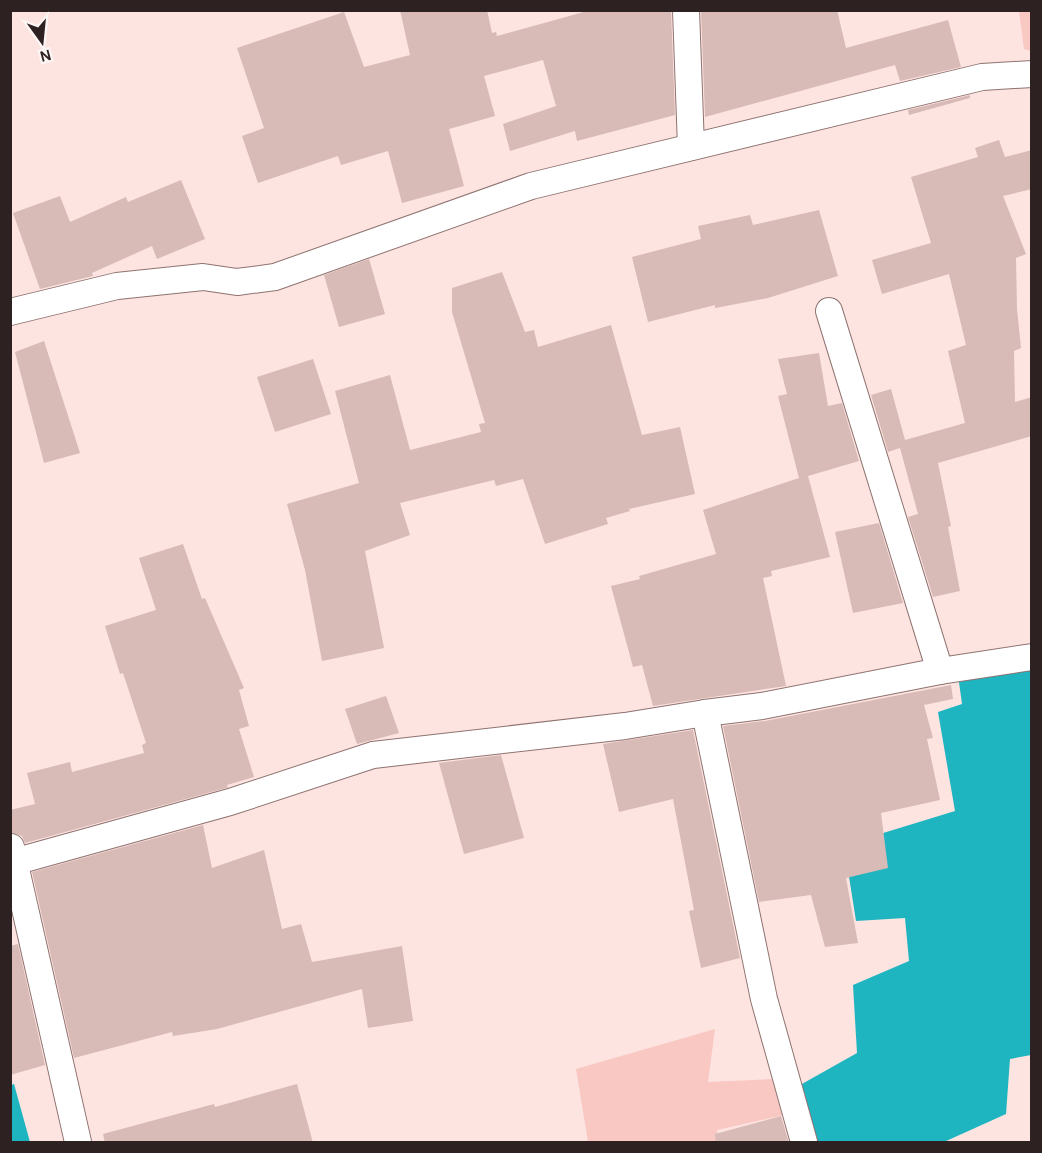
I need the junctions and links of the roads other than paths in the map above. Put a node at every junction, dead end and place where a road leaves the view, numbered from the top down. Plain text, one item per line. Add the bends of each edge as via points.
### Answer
1 (686, 10) edge
2 (1032, 74) edge
3 (691, 147) junction
4 (829, 311) dead end
5 (10, 312) edge
6 (1032, 657) edge
7 (940, 671) junction
8 (705, 713) junction
9 (12, 857) edge
10 (78, 1143) edge
11 (804, 1143) edge

1 - 3 street
2 - 3 street via 982,77
3 - 5 street via 531,186 275,277 237,282 202,277 117,286
4 - 7 street
6 - 7 street
7 - 8 street via 762,706
8 - 9 street via 374,755 230,802
8 - 11 street via 764,999
9 - 10 street

